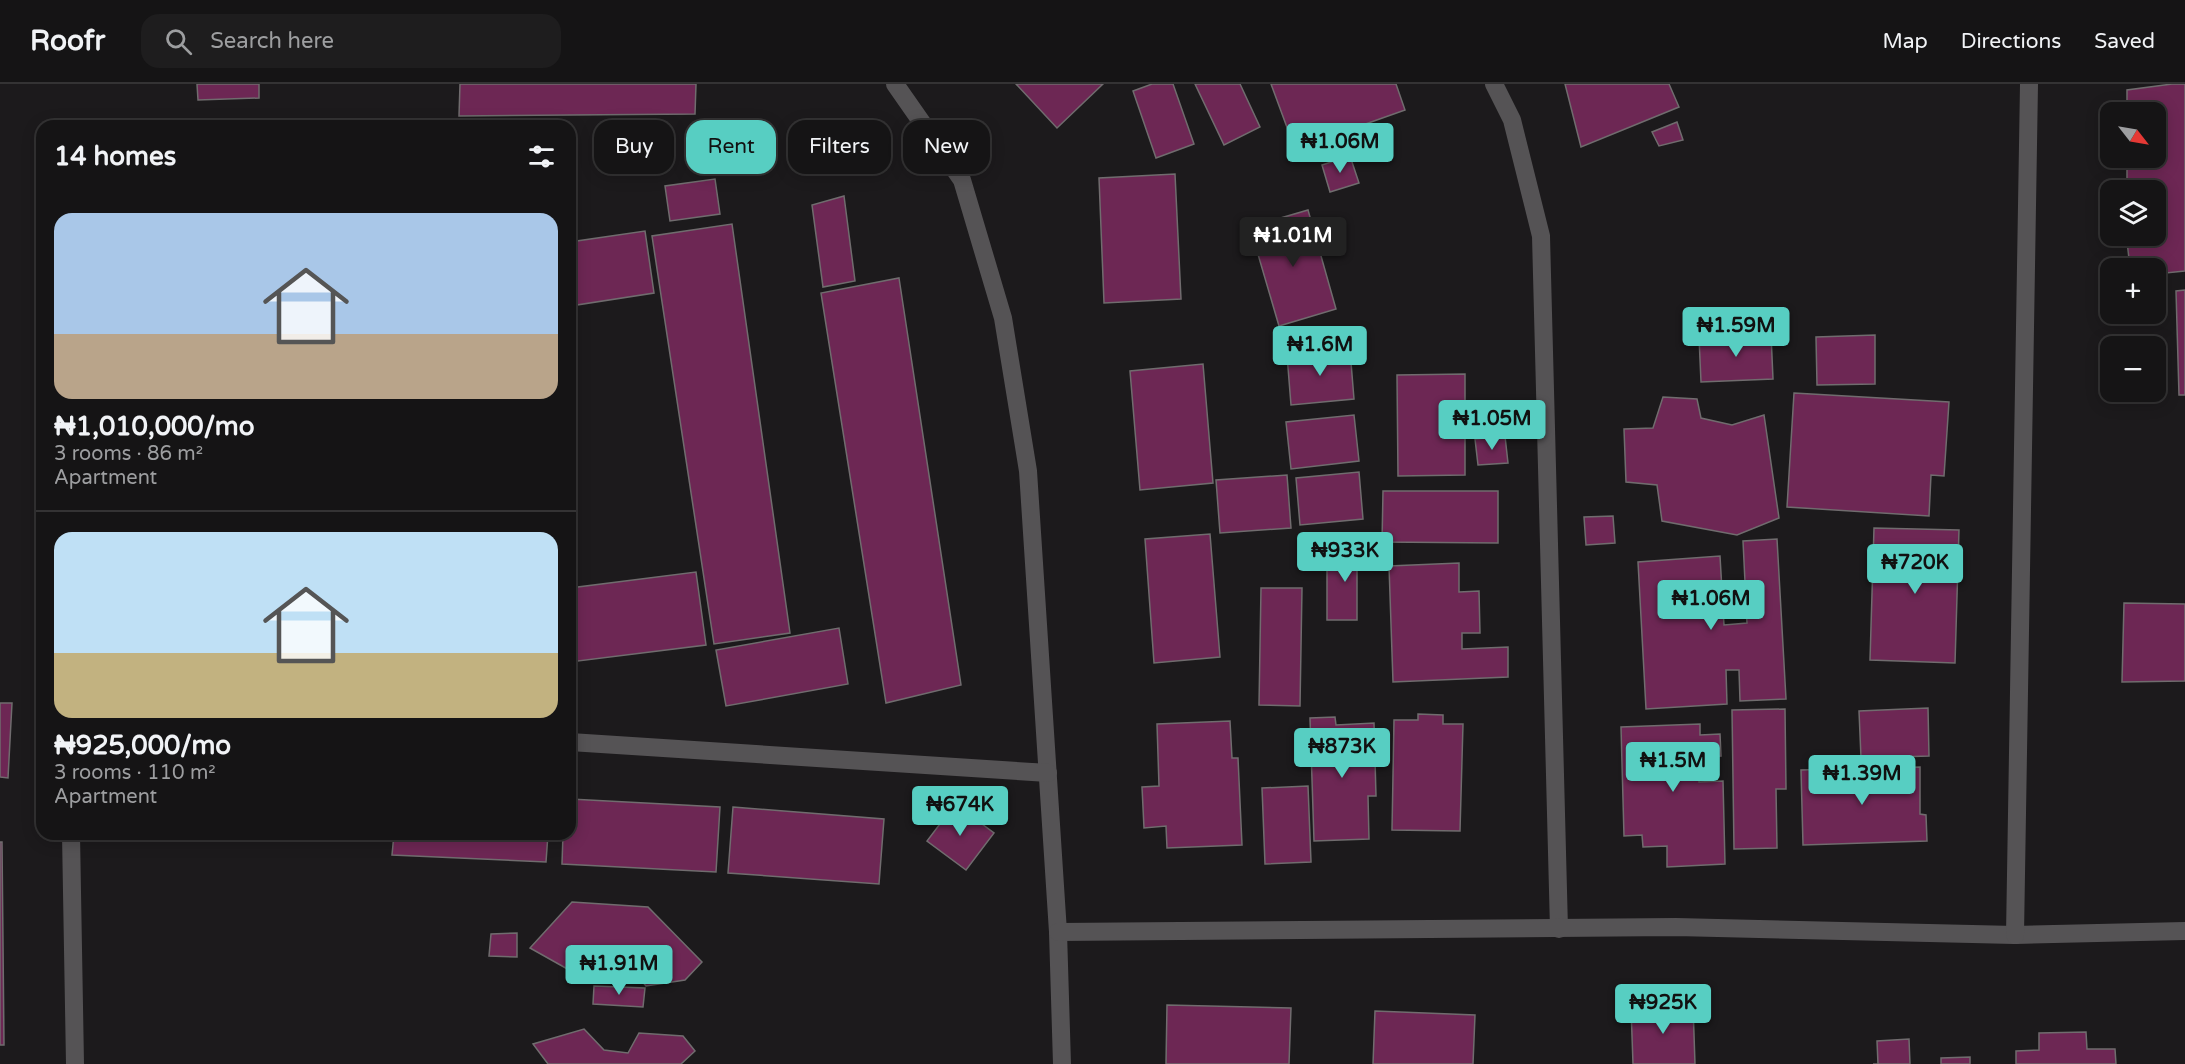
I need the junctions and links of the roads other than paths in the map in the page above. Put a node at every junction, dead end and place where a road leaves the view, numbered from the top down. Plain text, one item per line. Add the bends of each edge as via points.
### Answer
1 (895, 84) edge
2 (1494, 84) edge
3 (2029, 84) edge
4 (576, 742) edge
5 (1048, 773) junction
6 (70, 840) edge
7 (1559, 929) junction
8 (2185, 931) edge
9 (1058, 932) junction
10 (2015, 935) junction
11 (75, 1064) edge
12 (1062, 1064) edge

1 - 5 street via 962,180 1004,318 1028,471
2 - 7 street via 1512,120 1541,236
3 - 10 street
4 - 5 street
5 - 9 street
6 - 11 street
7 - 9 street
7 - 10 street via 1676,927
8 - 10 street
9 - 12 street

